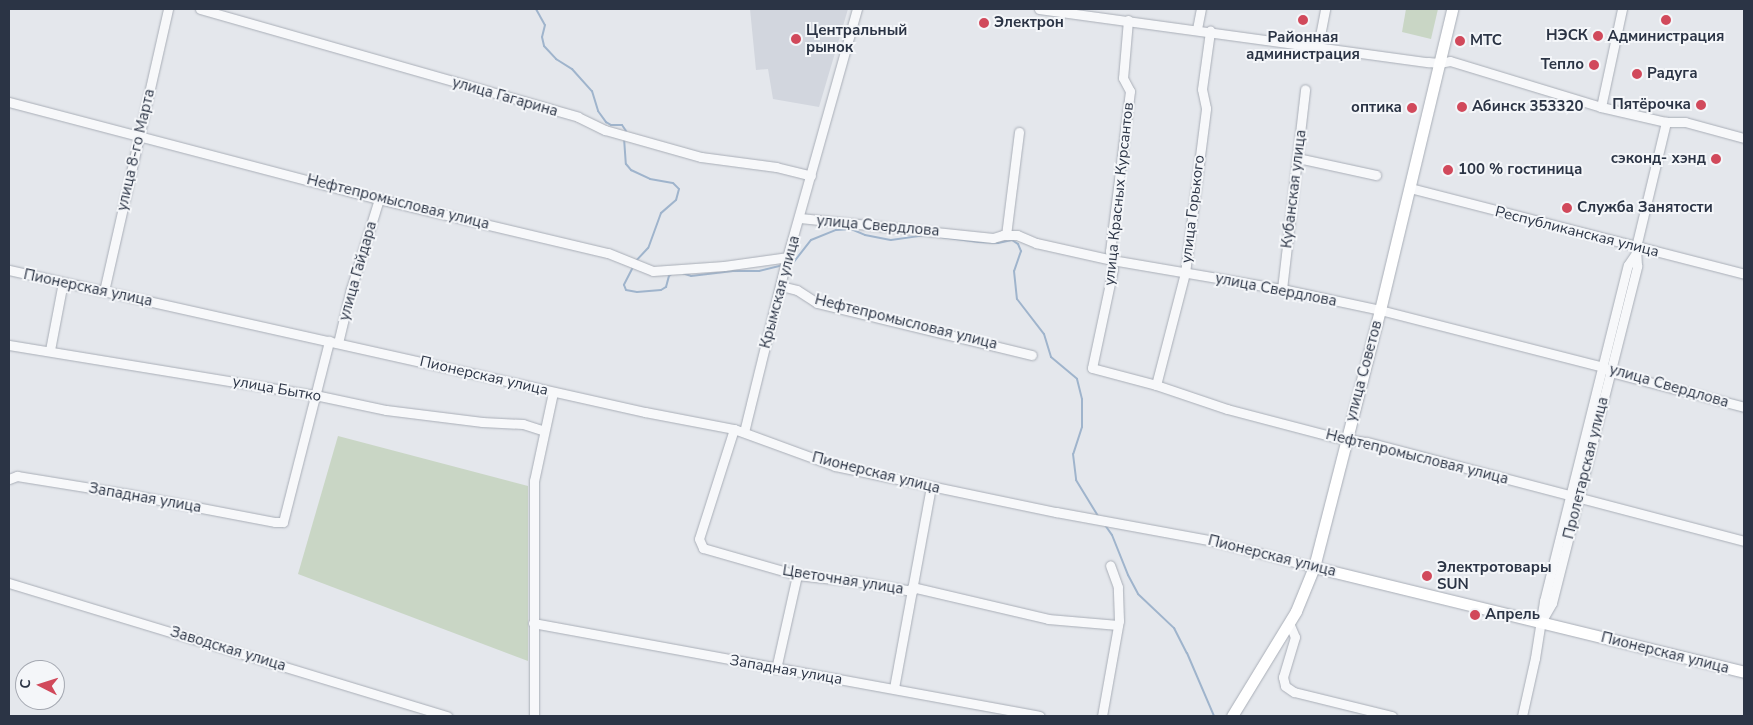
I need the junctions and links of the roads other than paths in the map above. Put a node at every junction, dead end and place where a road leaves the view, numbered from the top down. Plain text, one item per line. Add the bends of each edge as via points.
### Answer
1 (168, 9) edge
2 (200, 9) edge
3 (857, 9) edge
4 (1039, 9) edge
5 (1202, 9) edge
6 (1325, 9) edge
7 (1452, 9) edge
8 (1622, 9) edge
9 (1128, 20) junction
10 (1197, 29) junction
11 (1210, 31) junction
12 (1318, 46) junction
13 (1439, 63) junction
14 (1305, 90) dead end
15 (9, 102) edge
16 (1602, 107) junction
17 (1666, 122) junction
18 (1019, 132) dead end
19 (140, 135) junction
20 (1744, 138) edge
21 (1298, 158) junction
22 (1376, 175) dead end
23 (811, 176) junction
24 (1410, 188) junction
25 (379, 199) junction
26 (800, 218) junction
27 (1006, 235) junction
28 (1636, 250) junction
29 (788, 257) junction
30 (1112, 260) junction
31 (9, 270) edge
32 (1185, 273) junction
33 (1744, 274) edge
34 (63, 282) junction
35 (781, 286) junction
36 (1282, 289) junction
37 (104, 291) junction
38 (1380, 310) junction
39 (334, 342) junction
40 (9, 345) edge
41 (50, 350) junction
42 (1032, 355) dead end
43 (1092, 368) joint
44 (1607, 369) junction
45 (1156, 385) junction
46 (553, 392) junction
47 (315, 395) junction
48 (1744, 407) edge
49 (734, 429) junction
50 (544, 431) junction
51 (744, 432) junction
52 (1346, 438) junction
53 (9, 479) edge
54 (931, 487) junction
55 (1574, 497) junction
56 (283, 522) joint
57 (1744, 541) edge
58 (1110, 565) dead end
59 (1314, 567) junction
60 (797, 575) junction
61 (9, 584) edge
62 (912, 589) junction
63 (1541, 622) junction
64 (533, 623) junction
65 (1290, 623) junction
66 (1118, 625) junction
67 (776, 669) junction
68 (1744, 672) edge
69 (894, 688) junction
70 (448, 716) edge
71 (534, 716) edge
72 (1040, 716) edge
73 (1102, 716) edge
74 (1232, 716) edge
75 (1392, 716) edge
76 (1522, 716) edge

1 - 19 street, улица 8-го Марта
2 - 23 street, улица Гагарина via 578,117 605,130 701,157 776,167
3 - 23 street, Крымская улица
4 - 9 street
5 - 10 street
6 - 12 street
7 - 13 main road, улица Советов
8 - 16 street
9 - 10 street
9 - 30 street, улица Красных Курсантов via 1123,78 1130,90 1110,251
10 - 11 street
11 - 12 street
11 - 32 street, улица Горького via 1202,89 1206,108
12 - 13 street
13 - 16 street via 1450,61
13 - 24 main road, улица Советов
14 - 21 street, Кубанская улица
15 - 19 street, Нефтепромысловая улица
16 - 17 street
17 - 20 street via 1685,122
17 - 28 street, Пролетарская улица
18 - 27 street
19 - 25 street, Нефтепромысловая улица
19 - 37 street, улица 8-го Марта
21 - 22 street
21 - 36 street, Кубанская улица
23 - 26 street, Крымская улица
24 - 28 street, Республиканская улица
24 - 38 main road, улица Советов
25 - 29 street, Нефтепромысловая улица via 608,253 653,271
25 - 39 street, улица Гайдара
26 - 27 street, улица Свердлова via 993,238
26 - 29 street, Крымская улица
27 - 30 street, улица Свердлова via 1017,235 1036,243
28 - 33 street, Республиканская улица
28 - 44 street, Пролетарская улица via 1628,265
29 - 35 street, Крымская улица
30 - 32 street, улица Свердлова
30 - 43 street, улица Красных Курсантов via 1113,269
31 - 34 street, Пионерская улица
32 - 36 street, улица Свердлова
32 - 45 street, улица Горького
34 - 37 street, Пионерская улица
34 - 41 street
35 - 42 street, Нефтепромысловая улица via 797,290 817,302
35 - 51 street, Крымская улица
36 - 38 street, улица Свердлова
37 - 39 street, Пионерская улица
38 - 44 street, улица Свердлова
38 - 52 main road, улица Советов
39 - 46 street, Пионерская улица
39 - 47 street, улица Гайдара
40 - 41 street, улица Бытко
41 - 47 street, улица Бытко
43 - 45 street, Нефтепромысловая улица
44 - 48 street, улица Свердлова
44 - 55 street, Пролетарская улица
45 - 52 street, Нефтепромысловая улица via 1227,409
46 - 49 street, Пионерская улица
46 - 50 street
47 - 50 street, улица Бытко via 386,410 523,424
47 - 56 street, улица Гайдара
49 - 51 street, Пионерская улица
49 - 60 street, Цветочная улица via 700,543 703,548
50 - 64 street via 534,480
51 - 54 street, Пионерская улица via 817,462
52 - 55 street, Нефтепромысловая улица
52 - 59 main road, улица Советов
53 - 56 street, Западная улица via 17,476
54 - 59 street, Пионерская улица via 1208,540
54 - 62 street
55 - 57 street, Нефтепромысловая улица
55 - 63 street, Пролетарская улица
58 - 66 street via 1118,587
59 - 63 main road, Пионерская улица
59 - 65 main road, улица Советов
60 - 62 street, Цветочная улица
60 - 67 street
61 - 70 street, Заводская улица
62 - 66 street, Цветочная улица via 1048,619
62 - 69 street
63 - 68 main road, Пионерская улица
63 - 76 street, Пролетарская улица
64 - 67 street, Западная улица
64 - 71 street
65 - 74 main road, улица Советов
65 - 75 street via 1295,637 1283,677 1285,686 1294,692
66 - 73 street
67 - 69 street, Западная улица
69 - 72 street, Западная улица

